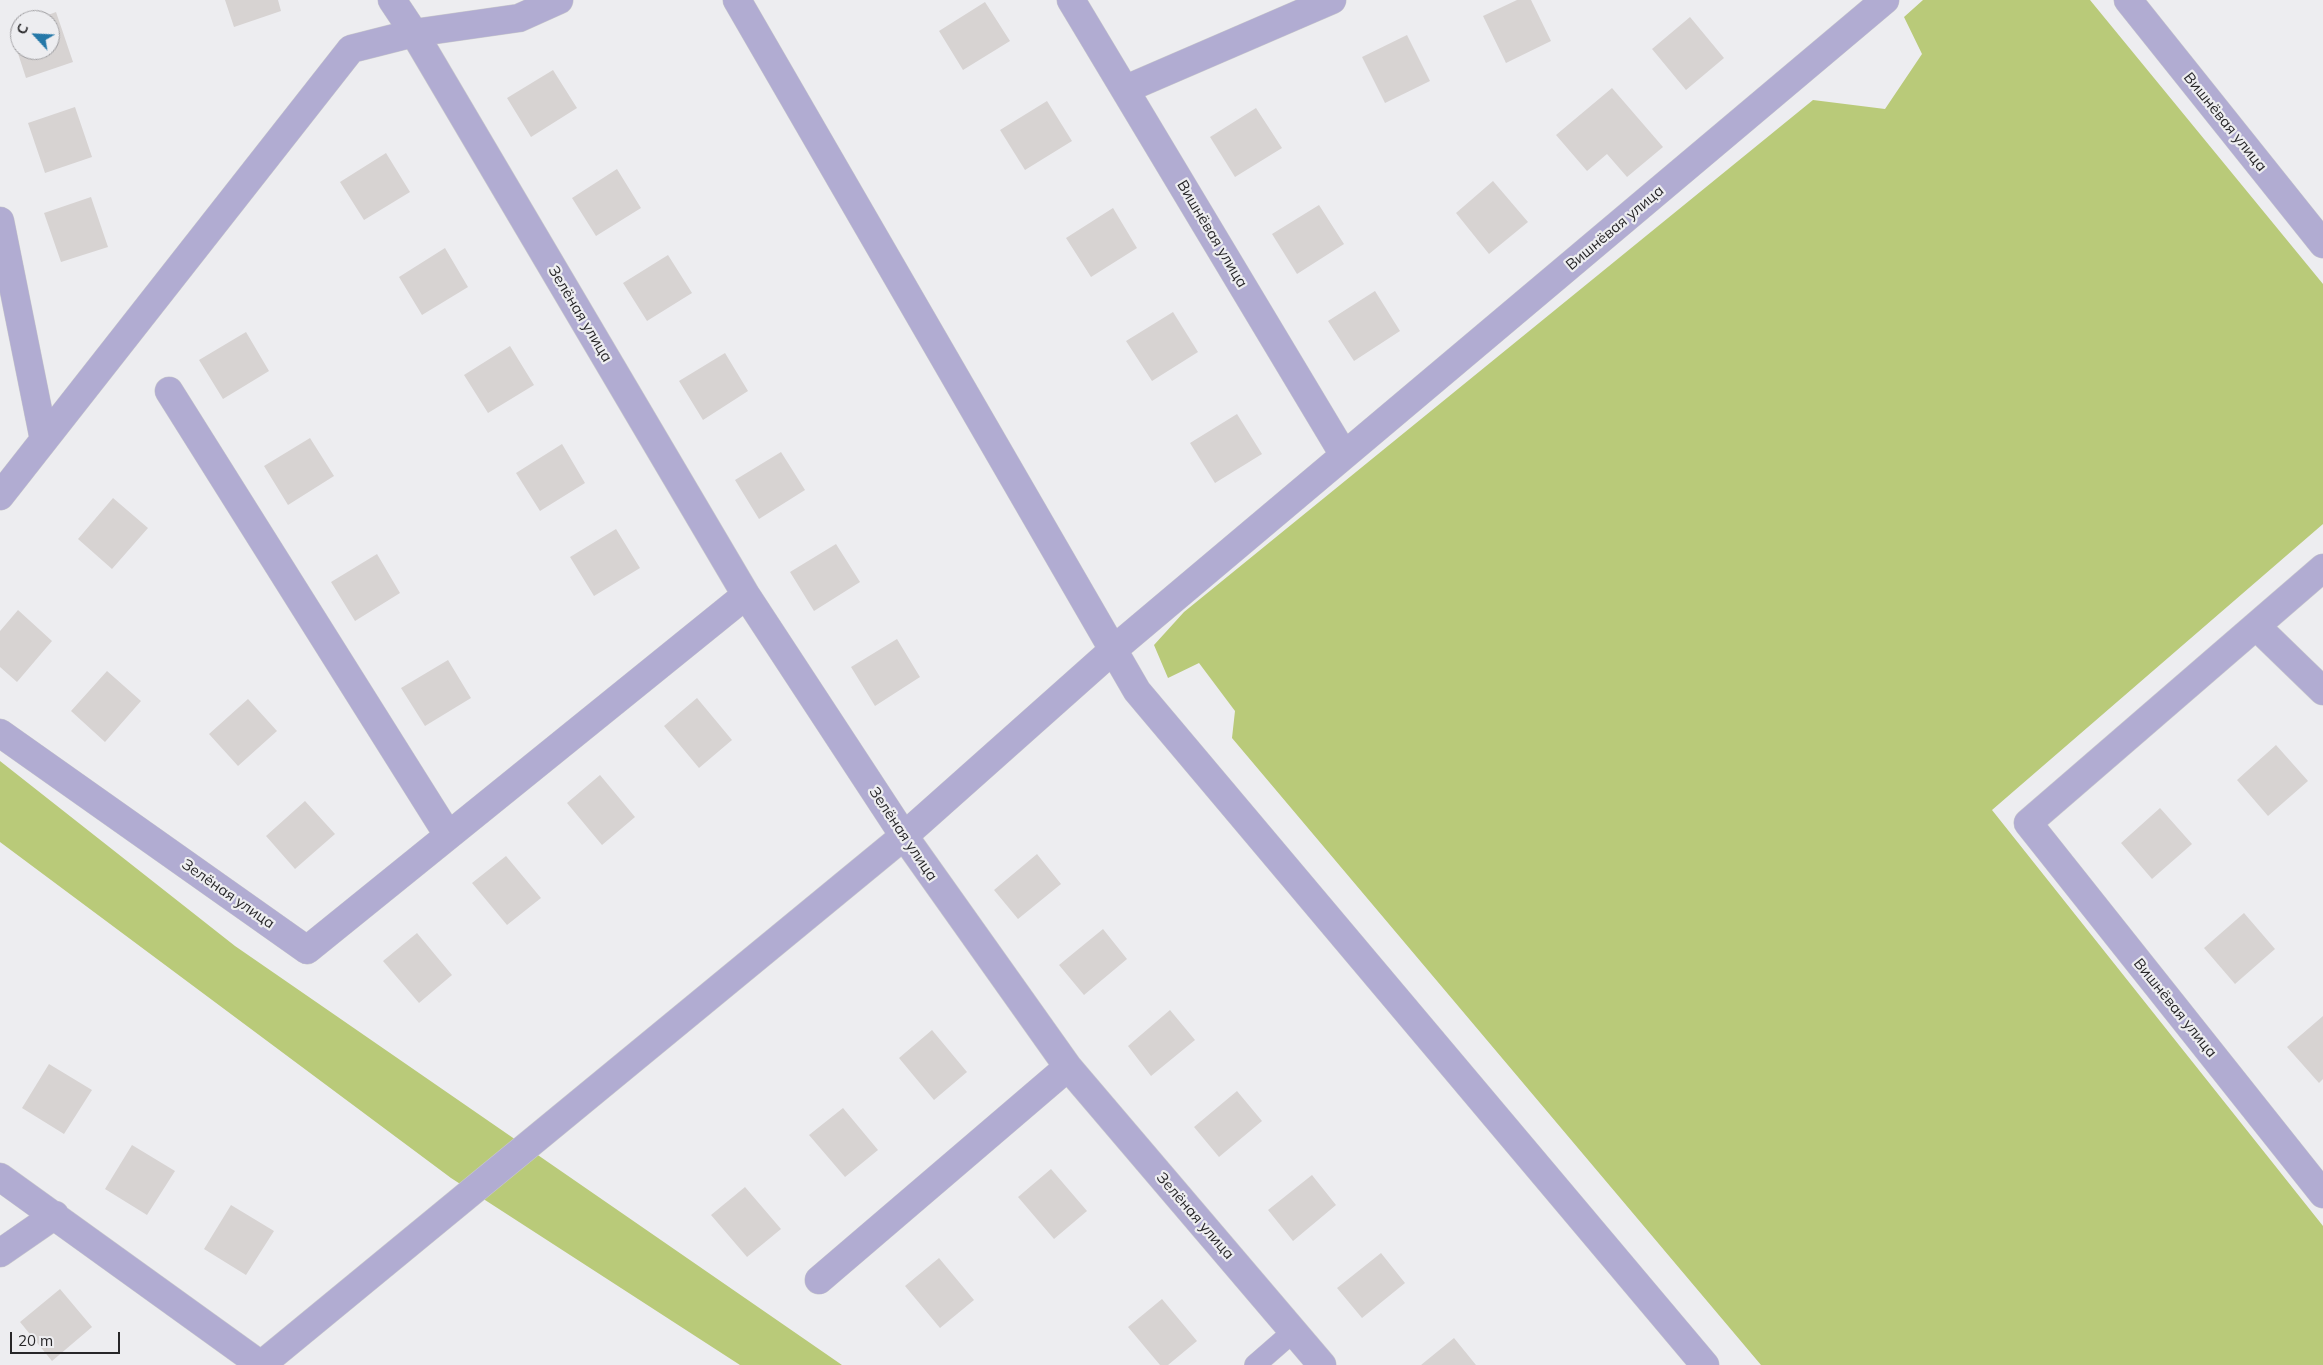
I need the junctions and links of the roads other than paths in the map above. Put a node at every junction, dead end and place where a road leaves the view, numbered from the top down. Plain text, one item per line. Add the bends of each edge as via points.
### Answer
1 (392, 0) edge
2 (559, 0) edge
3 (737, 0) edge
4 (1071, 0) edge
5 (1332, 0) edge
6 (1885, 0) edge
7 (2128, 0) edge
8 (414, 32) junction
9 (1126, 89) junction
10 (0, 221) edge
11 (2323, 244) edge
12 (169, 391) dead end
13 (44, 440) junction
14 (1344, 455) junction
15 (0, 496) edge
16 (2323, 568) edge
17 (746, 595) junction
18 (2256, 626) junction
19 (1113, 650) junction
20 (2323, 691) edge
21 (0, 733) edge
22 (448, 835) junction
23 (904, 836) junction
24 (1068, 1067) junction
25 (0, 1177) edge
26 (2323, 1194) edge
27 (55, 1215) junction
28 (0, 1253) edge
29 (819, 1280) dead end
30 (1294, 1331) junction
31 (261, 1365) edge
32 (1255, 1365) edge
33 (1322, 1365) edge
34 (1705, 1365) edge

1 - 8 street, Зелёная улица
2 - 8 street via 519,18
3 - 19 street
4 - 9 street, Вишнёвая улица
5 - 9 street
6 - 14 street, Вишнёвая улица
7 - 11 street, Вишнёвая улица
8 - 13 street via 351,49
8 - 17 street, Зелёная улица
9 - 14 street, Вишнёвая улица
10 - 13 street
12 - 22 street
13 - 15 street
14 - 19 street, Вишнёвая улица
16 - 18 street
17 - 22 street, Зелёная улица
17 - 23 street, Зелёная улица
18 - 20 street
18 - 26 street, Вишнёвая улица via 2028,823
19 - 23 street, Вишнёвая улица
19 - 34 street via 1137,691
21 - 22 street, Зелёная улица via 308,950
23 - 24 street, Зелёная улица
23 - 31 street, Вишнёвая улица
24 - 29 street
24 - 30 street, Зелёная улица
25 - 27 street
27 - 28 street
27 - 31 street
30 - 32 lane
30 - 33 street, Зелёная улица

